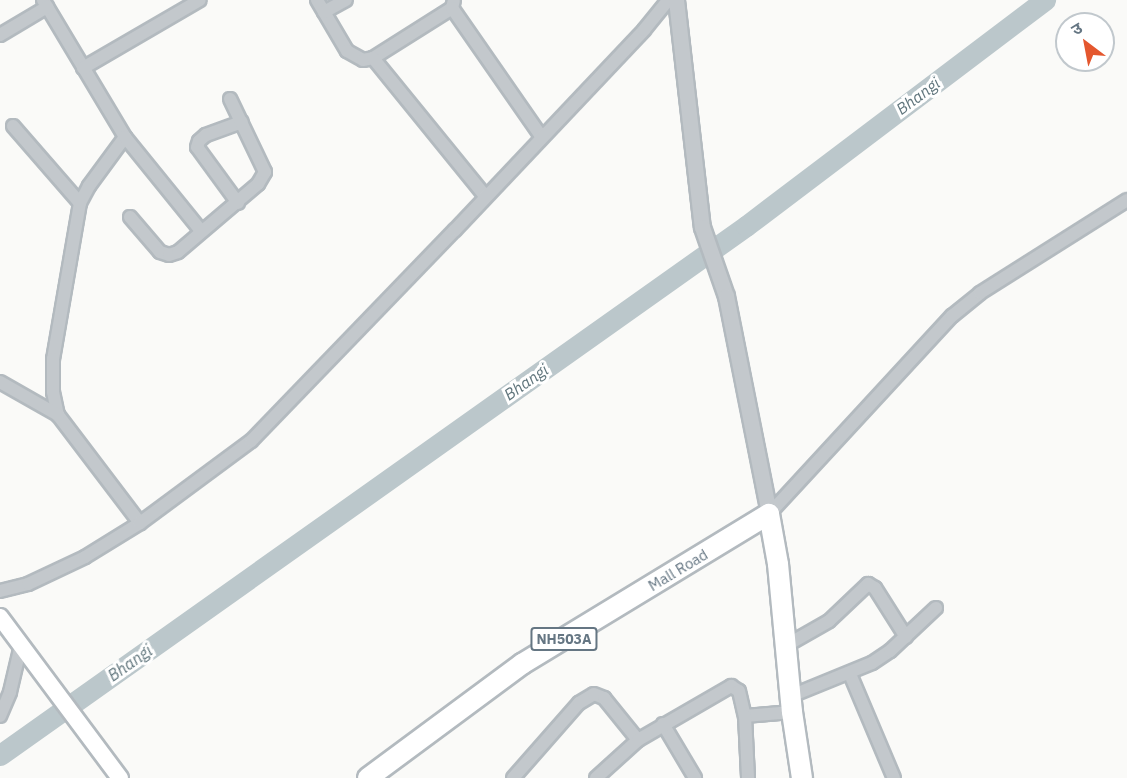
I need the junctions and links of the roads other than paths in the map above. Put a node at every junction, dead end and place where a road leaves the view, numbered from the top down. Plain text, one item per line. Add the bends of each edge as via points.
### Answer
1 (200, 0) edge
2 (317, 0) edge
3 (346, 0) edge
4 (668, 0) edge
5 (676, 0) edge
6 (45, 4) edge
7 (453, 4) edge
8 (324, 12) junction
9 (0, 35) edge
10 (373, 58) junction
11 (83, 68) junction
12 (231, 99) dead end
13 (242, 122) junction
14 (14, 126) dead end
15 (541, 136) junction
16 (125, 137) junction
17 (484, 196) junction
18 (1127, 200) edge
19 (238, 202) junction
20 (80, 203) junction
21 (130, 218) dead end
22 (201, 231) junction
23 (0, 382) edge
24 (58, 415) junction
25 (769, 514) junction
26 (140, 523) junction
27 (0, 591) edge
28 (936, 608) dead end
29 (0, 617) edge
30 (906, 637) junction
31 (21, 645) junction
32 (787, 645) junction
33 (850, 674) junction
34 (792, 704) junction
35 (0, 716) edge
36 (745, 716) junction
37 (663, 724) junction
38 (638, 740) junction
39 (379, 776) edge
40 (693, 777) edge
41 (120, 778) edge
42 (513, 778) edge
43 (596, 778) edge
44 (748, 778) edge
45 (802, 778) edge
46 (894, 778) edge

1 - 11 street
2 - 8 street
3 - 8 street
4 - 15 street
5 - 25 street via 695,181 707,243 740,357
6 - 9 street
6 - 11 street
7 - 10 street
7 - 15 street
8 - 10 street via 347,51 363,60
10 - 17 street
11 - 16 street
12 - 13 street
13 - 19 street via 265,172
13 - 19 street via 206,135 197,147
14 - 20 street
15 - 17 street
16 - 20 street
16 - 22 street
17 - 26 street via 250,441
18 - 25 street via 980,293 952,316
19 - 22 street
20 - 24 street via 53,358
21 - 22 street via 160,252 169,255
23 - 24 street
24 - 26 street
25 - 32 highway
25 - 39 highway, Mall Road / NH503A via 522,664
26 - 27 street via 85,557 28,584
28 - 30 street
29 - 31 main road
30 - 32 street via 875,588 868,584 829,621
30 - 33 street
31 - 35 street
31 - 41 main road
32 - 34 highway
33 - 34 street
33 - 46 street
34 - 36 street
34 - 45 highway
36 - 37 street via 739,691 731,686
36 - 44 street
37 - 38 street
37 - 40 street
38 - 42 street via 604,698 599,694 588,695
38 - 43 street

